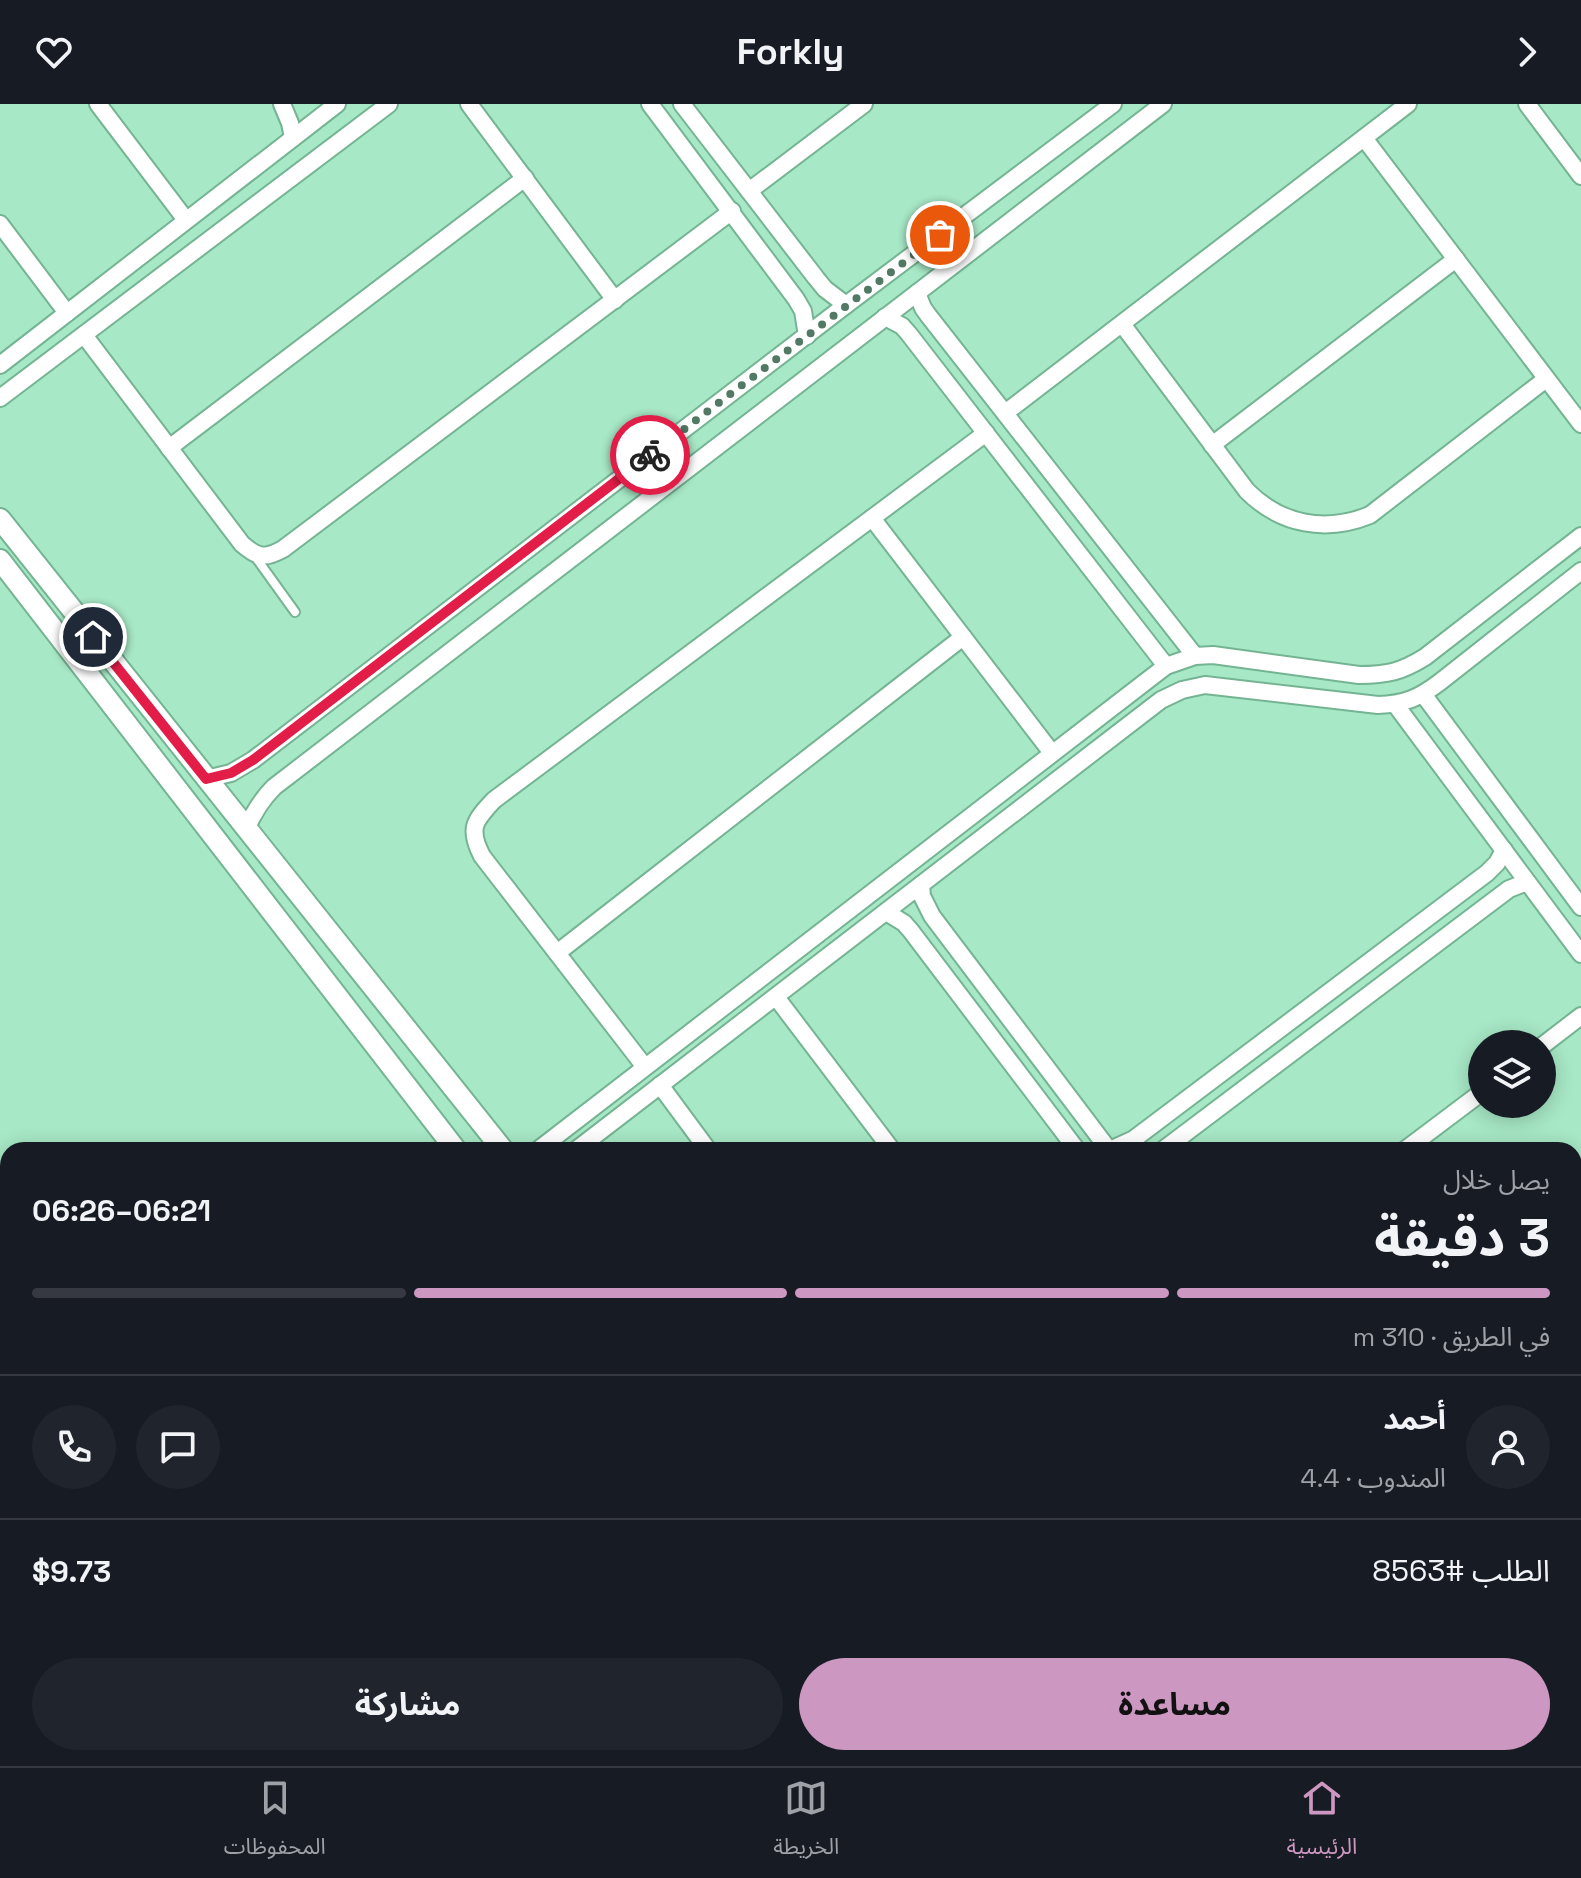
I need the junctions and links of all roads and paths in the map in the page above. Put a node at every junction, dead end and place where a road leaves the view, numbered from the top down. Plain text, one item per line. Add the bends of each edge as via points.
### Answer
1 (98, 104) edge
2 (282, 104) edge
3 (389, 104) edge
4 (469, 104) edge
5 (650, 104) edge
6 (682, 104) edge
7 (864, 104) edge
8 (1113, 104) edge
9 (1163, 104) edge
10 (1408, 104) edge
11 (1527, 104) edge
12 (329, 106) edge
13 (1080, 129) junction
14 (293, 138) junction
15 (1364, 138) junction
16 (1098, 154) junction
17 (1581, 176) edge
18 (525, 178) junction
19 (749, 191) junction
20 (732, 211) junction
21 (186, 220) junction
22 (0, 224) edge
23 (1456, 259) junction
24 (917, 293) junction
25 (615, 300) junction
26 (846, 305) junction
27 (67, 313) junction
28 (885, 317) junction
29 (1122, 324) junction
30 (84, 335) junction
31 (807, 336) junction
32 (0, 365) edge
33 (1546, 379) junction
34 (0, 398) edge
35 (1005, 413) junction
36 (1581, 424) edge
37 (986, 433) junction
38 (1212, 445) junction
39 (169, 448) junction
40 (872, 518) junction
41 (0, 519) edge
42 (1581, 536) edge
43 (254, 555) junction
44 (0, 560) edge
45 (1581, 571) edge
46 (295, 612) dead end
47 (963, 637) junction
48 (1195, 656) junction
49 (1166, 666) junction
50 (1423, 694) junction
51 (1395, 704) junction
52 (1052, 753) junction
53 (206, 779) junction
54 (246, 830) junction
55 (1504, 850) junction
56 (1487, 873) junction
57 (1527, 882) junction
58 (921, 885) junction
59 (1504, 893) junction
60 (1581, 907) edge
61 (886, 912) junction
62 (557, 953) junction
63 (1581, 954) edge
64 (776, 997) junction
65 (1581, 1016) edge
66 (1556, 1035) edge
67 (645, 1067) junction
68 (660, 1085) junction
69 (1468, 1103) edge
70 (450, 1142) edge
71 (497, 1142) edge
72 (548, 1142) edge
73 (586, 1142) edge
74 (702, 1142) edge
75 (886, 1142) edge
76 (1071, 1142) edge
77 (1104, 1142) edge
78 (1127, 1142) edge
79 (1174, 1142) edge
80 (1416, 1142) edge

1 - 21 street
2 - 14 street
3 - 30 street
4 - 18 street
5 - 20 street
6 - 19 street
7 - 19 street
8 - 13 street
9 - 16 street
10 - 15 street
11 - 17 street
12 - 14 street
13 - 16 street
13 - 26 street
14 - 21 street
15 - 23 street
15 - 29 street
16 - 24 street
18 - 25 street
18 - 39 street
19 - 26 street via 825,289
20 - 25 street
20 - 31 street via 796,299
21 - 27 street
22 - 27 street
23 - 33 street
23 - 38 street
24 - 28 street
24 - 35 street via 923,308
25 - 43 street via 283,549 269,557
26 - 31 street
27 - 32 street
28 - 37 street via 909,334
28 - 54 street via 274,787
29 - 35 street
29 - 38 street
30 - 34 street
30 - 39 street
31 - 53 street via 253,760
33 - 36 street
33 - 38 street via 1370,515 1350,523 1328,525 1276,514 1247,491
35 - 48 street
37 - 40 street
37 - 49 street
39 - 43 street
40 - 47 street
40 - 62 street via 480,814 473,828 482,856
41 - 53 street
42 - 48 street via 1405,669 1359,675
43 - 46 lane
44 - 70 street
45 - 50 street
47 - 52 street
47 - 62 street
48 - 49 street
49 - 52 street
50 - 51 street
50 - 60 street
51 - 55 street
51 - 58 street via 1205,685 1182,690 1161,700
52 - 67 street
53 - 54 street
54 - 71 street
55 - 56 street
55 - 57 street
56 - 59 street
56 - 78 street
57 - 59 street
57 - 63 street
58 - 61 street
58 - 77 street via 932,916
59 - 79 street
61 - 64 street
61 - 76 street via 911,931
62 - 67 street
64 - 68 street
64 - 75 street
65 - 66 street
67 - 72 street
68 - 73 street
68 - 74 street
69 - 80 street

